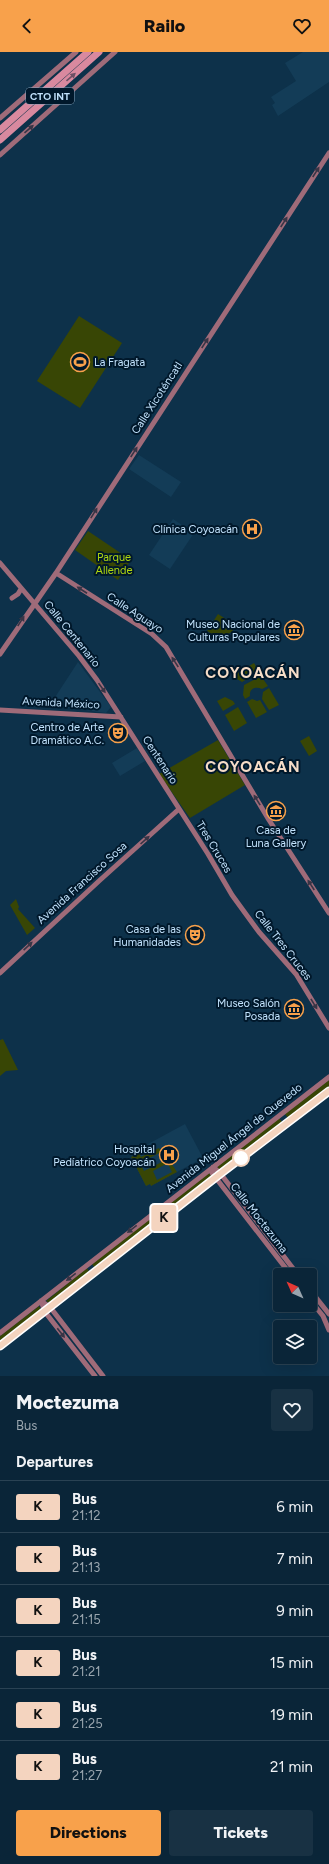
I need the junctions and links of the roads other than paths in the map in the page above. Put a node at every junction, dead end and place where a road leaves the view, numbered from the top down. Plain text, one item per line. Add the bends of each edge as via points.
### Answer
1 (76, 52) edge
2 (88, 52) edge
3 (99, 52) edge
4 (115, 52) edge
5 (0, 118) edge
6 (0, 130) edge
7 (0, 140) edge
8 (329, 153) edge
9 (0, 155) edge
10 (0, 563) edge
11 (56, 573) junction
12 (21, 589) junction
13 (12, 598) dead end
14 (34, 603) junction
15 (0, 654) edge
16 (0, 710) edge
17 (122, 719) junction
18 (179, 809) junction
19 (232, 895) joint
20 (329, 913) edge
21 (0, 973) edge
22 (329, 1028) edge
23 (329, 1077) edge
24 (329, 1091) edge
25 (213, 1167) junction
26 (220, 1174) junction
27 (215, 1177) junction
28 (286, 1268) edge
29 (293, 1268) edge
30 (317, 1299) edge
31 (41, 1301) junction
32 (50, 1307) junction
33 (317, 1310) edge
34 (45, 1312) junction
35 (329, 1314) edge
36 (329, 1330) edge
37 (0, 1333) edge
38 (0, 1346) edge
39 (95, 1376) edge
40 (103, 1376) edge

1 - 5 street, CTO INT
2 - 6 highway, CTO INT
7 -> 3 highway, CTO INT
9 -> 4 street, CTO INT
11 -> 8 street, Calle Xicoténcatl
10 - 12 street, Calle Centenario
11 - 14 street, Calle Xicoténcatl
20 -> 11 street, Calle Aguayo via 243,777 166,647 152,634
12 - 13 street
12 - 14 street, Calle Centenario
15 -> 14 street, Calle Xicoténcatl
14 -> 17 street, Calle Centenario via 79,656
16 - 17 street, Avenida México
17 - 18 street, Centenario
18 - 19 street, Tres Cruces
21 -> 18 street, Avenida Francisco Sosa
19 -> 22 street, Calle Tres Cruces via 259,932 296,974
23 - 25 street, Avenida Miguel Ángel de Quevedo
24 - 26 street, Avenida Miguel Ángel de Quevedo
25 - 26 street, Calle Moctezuma
25 - 27 street, Calle Moctezuma via 212,1173
25 -> 31 street, Avenida Miguel Ángel de Quevedo
26 - 27 street, Avenida Miguel Ángel de Quevedo
26 - 29 street, Calle Moctezuma
27 - 28 street, Calle Moctezuma
27 - 32 street, Avenida Miguel Ángel de Quevedo
30 - 35 street
31 - 32 street
31 - 34 street
31 - 37 street, Avenida Miguel Ángel de Quevedo
32 - 34 street, Avenida Miguel Ángel de Quevedo
32 - 40 street
33 - 36 street
34 - 38 street, Avenida Miguel Ángel de Quevedo
34 -> 39 street

